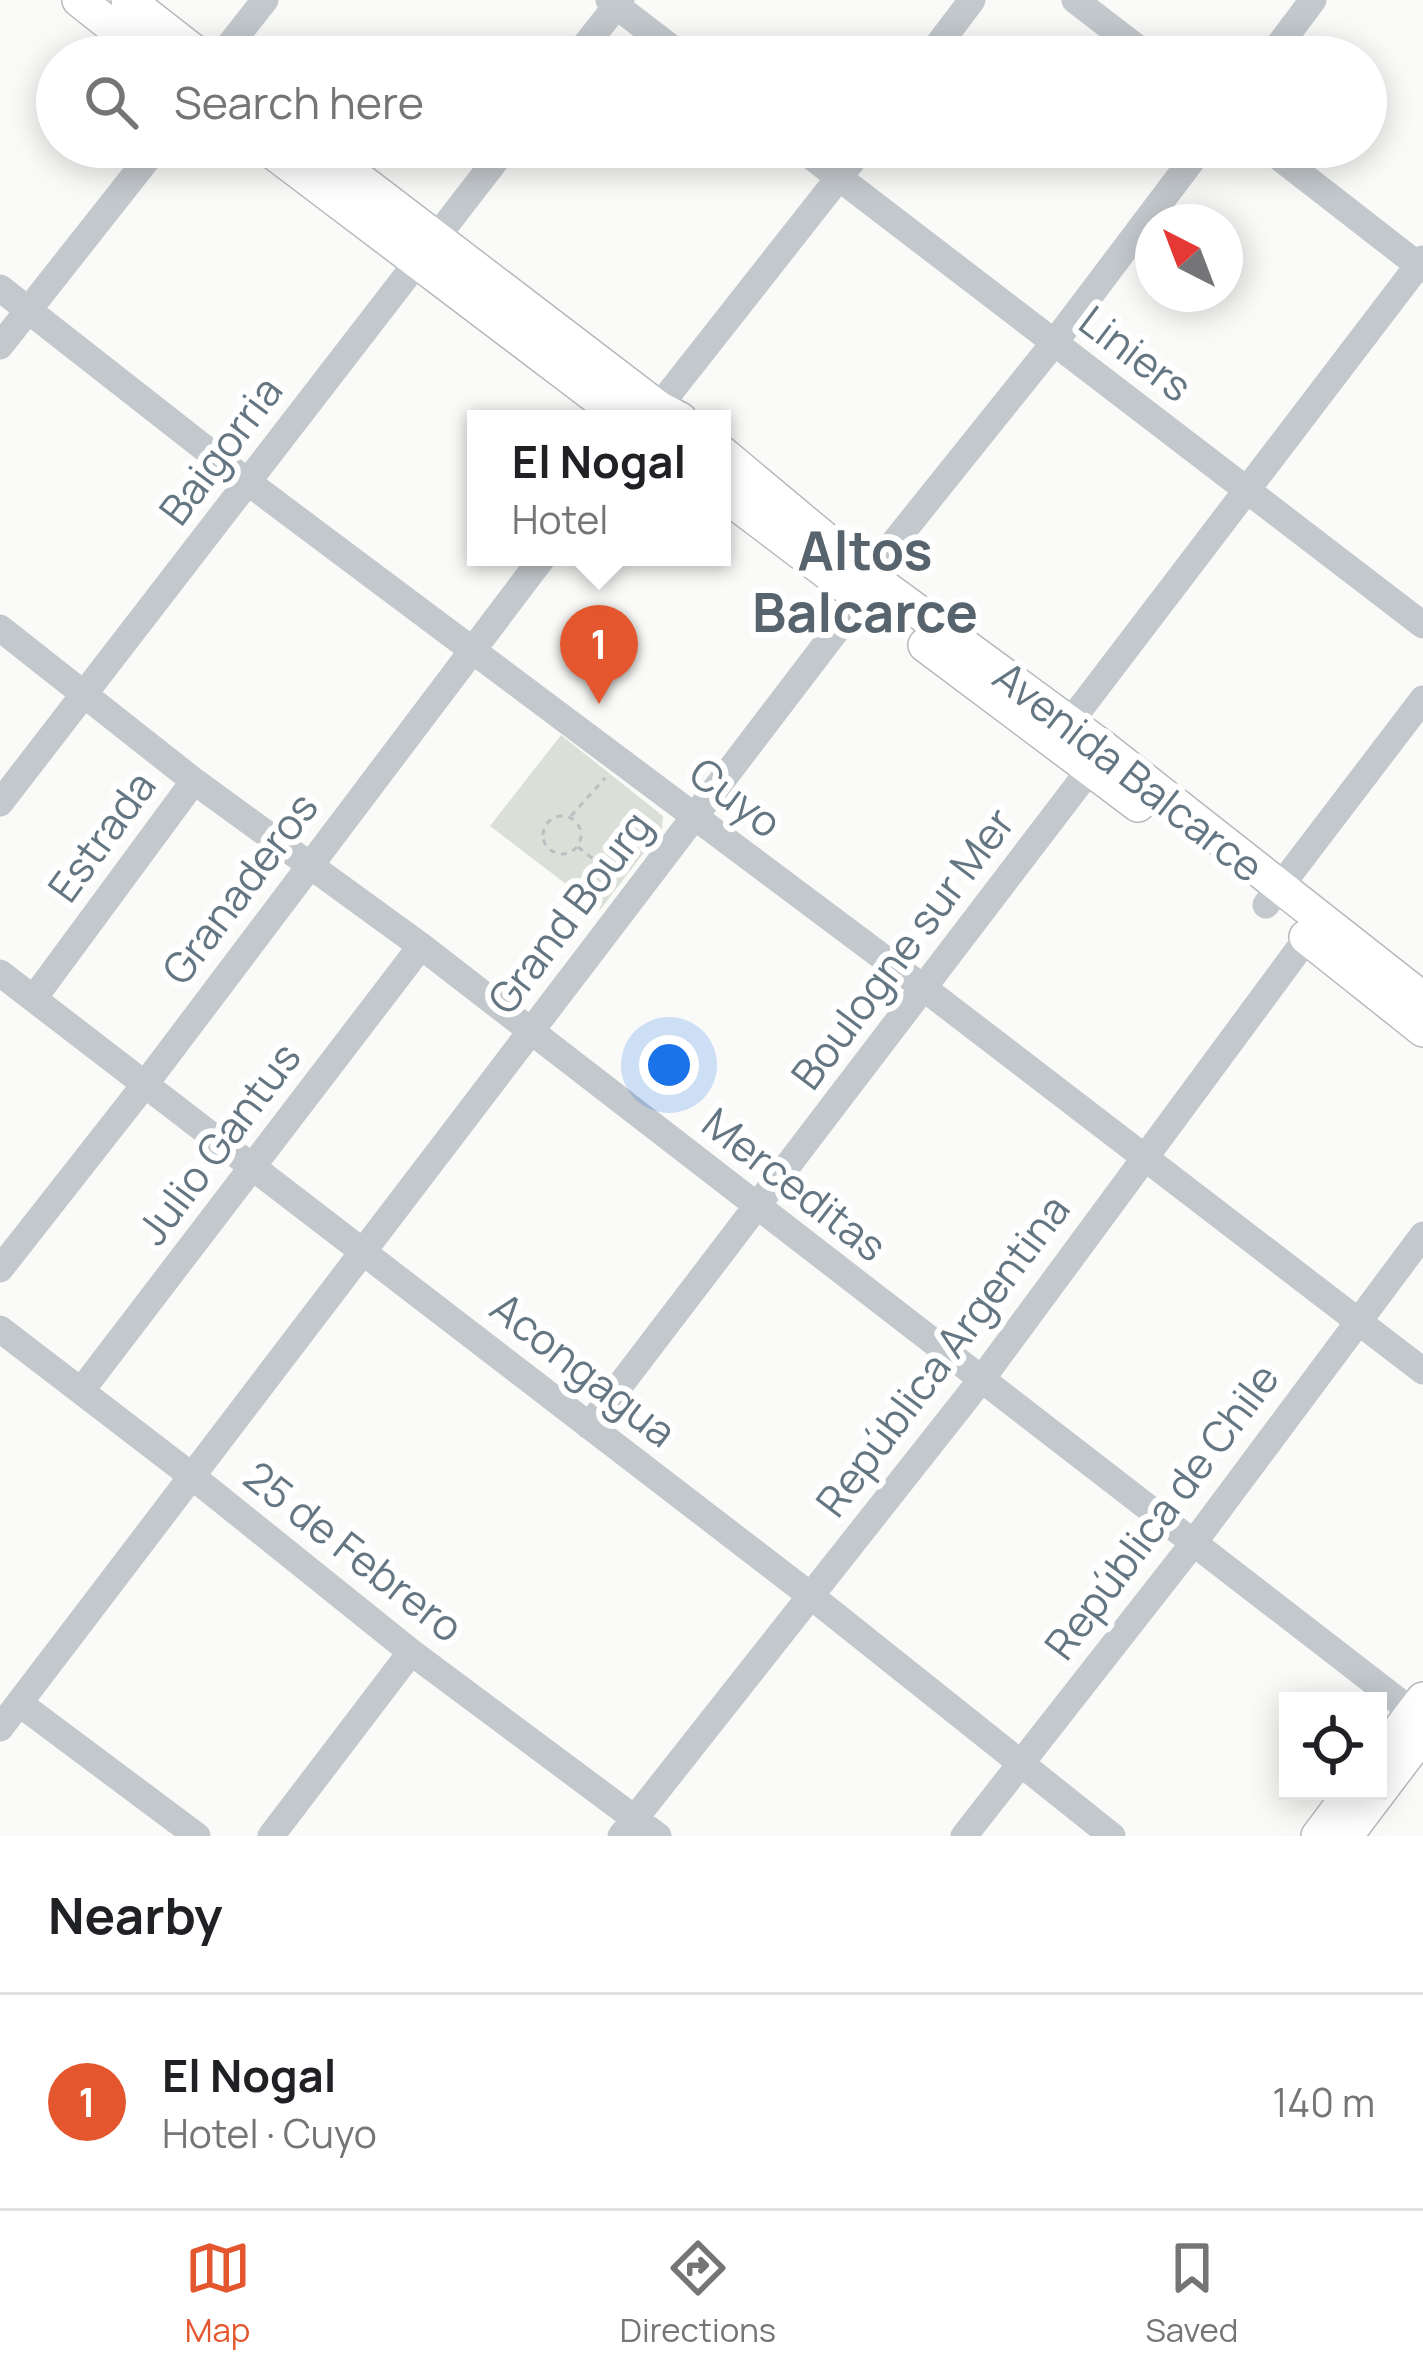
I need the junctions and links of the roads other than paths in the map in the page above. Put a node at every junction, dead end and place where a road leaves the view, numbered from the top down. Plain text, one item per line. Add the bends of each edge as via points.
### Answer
1 (79, 0) edge
2 (128, 0) edge
3 (265, 0) edge
4 (971, 0) edge
5 (1075, 0) edge
6 (1313, 0) edge
7 (615, 2) edge
8 (124, 36) edge
9 (175, 36) edge
10 (237, 36) edge
11 (591, 36) edge
12 (656, 36) edge
13 (944, 36) edge
14 (1122, 36) edge
15 (1286, 36) edge
16 (141, 168) edge
17 (298, 168) edge
18 (339, 168) edge
19 (489, 168) edge
20 (827, 168) edge
21 (847, 168) edge
22 (1186, 168) edge
23 (1294, 168) edge
24 (840, 178) junction
25 (425, 250) junction
26 (1421, 265) edge
27 (0, 288) edge
28 (29, 310) junction
29 (1054, 344) junction
30 (0, 346) edge
31 (614, 410) edge
32 (656, 410) edge
33 (667, 410) edge
34 (731, 461) edge
35 (249, 484) junction
36 (1246, 490) junction
37 (731, 499) edge
38 (536, 566) edge
39 (865, 587) junction
40 (1423, 626) edge
41 (0, 628) edge
42 (471, 650) junction
43 (84, 694) junction
44 (1423, 699) edge
45 (1070, 722) junction
46 (1096, 756) junction
47 (194, 781) junction
48 (0, 803) edge
49 (693, 818) junction
50 (308, 864) junction
51 (1272, 896) junction
52 (1311, 927) junction
53 (421, 946) junction
54 (0, 973) edge
55 (925, 989) junction
56 (34, 998) junction
57 (1423, 999) edge
58 (1423, 1030) edge
59 (531, 1031) junction
60 (146, 1083) junction
61 (1142, 1158) junction
62 (253, 1166) junction
63 (757, 1208) junction
64 (1423, 1235) edge
65 (364, 1252) junction
66 (0, 1269) edge
67 (1357, 1320) junction
68 (0, 1329) edge
69 (1423, 1371) edge
70 (981, 1380) junction
71 (81, 1391) junction
72 (589, 1426) junction
73 (193, 1477) junction
74 (1192, 1545) junction
75 (811, 1596) junction
76 (410, 1652) junction
77 (1420, 1717) edge
78 (5, 1720) edge
79 (1387, 1748) edge
80 (1020, 1763) junction
81 (1345, 1800) edge
82 (628, 1827) edge
83 (197, 1836) edge
84 (271, 1836) edge
85 (658, 1836) edge
86 (964, 1836) edge
87 (1112, 1836) edge
88 (1318, 1836) edge
89 (1346, 1836) edge

1 - 8 main road
2 - 9 main road
3 - 10 street
4 - 13 street
5 - 14 street
6 - 15 street
7 - 11 street
7 - 12 street
16 - 28 street
17 - 25 main road
18 - 25 main road
19 - 25 street, Baigorria
20 - 24 street, Liniers
21 - 24 street
22 - 29 street, Grand Bourg
23 - 26 street
24 - 29 street, Liniers
24 - 33 street
25 - 31 main road
25 - 32 main road
25 - 35 street, Baigorria
26 - 36 street
27 - 28 street, Cuyo
28 - 30 street
28 - 35 street, Cuyo
29 - 36 street, Liniers
29 - 39 street, Grand Bourg
34 - 39 main road, Avenida Balcarce
35 - 42 street, Cuyo
35 - 43 street, Baigorria
36 - 40 street, Liniers
36 - 45 street
37 - 39 main road, Avenida Balcarce
38 - 42 street, Granaderos
39 - 45 main road, Avenida Balcarce
39 - 46 main road, Avenida Balcarce
39 - 49 street, Grand Bourg
41 - 43 street, Merceditas
42 - 49 street, Cuyo
42 - 50 street, Granaderos
43 - 47 street, Merceditas
43 - 48 street, Baigorria
44 - 51 street
45 - 46 main road, Avenida Balcarce
46 - 51 main road, Avenida Balcarce
46 - 55 street, Boulogne sur Mer
47 - 50 street, Merceditas
47 - 56 street, Estrada
49 - 55 street, Cuyo
49 - 59 street, Grand Bourg
50 - 53 street, Merceditas
50 - 60 street, Granaderos
51 - 52 main road, Avenida Balcarce
52 - 57 main road, Avenida Balcarce
52 - 58 main road, Avenida Balcarce
52 - 61 street, República Argentina
53 - 59 street, Merceditas
53 - 62 street, Julio Gantus
54 - 56 street, Acongagua
55 - 61 street, Cuyo
55 - 63 street, Boulogne sur Mer
56 - 60 street, Acongagua
59 - 63 street, Merceditas
59 - 65 street, Grand Bourg
60 - 62 street, Acongagua
60 - 66 street, Granaderos
61 - 67 street, Cuyo
61 - 70 street, República Argentina
62 - 65 street, Acongagua
62 - 71 street, Julio Gantus
63 - 70 street, Merceditas
63 - 72 street, Boulogne sur Mer
64 - 67 street, República de Chile
65 - 72 street, Acongagua
65 - 73 street, Grand Bourg
67 - 69 street, Cuyo
67 - 74 street, República de Chile
68 - 71 street, 25 de Febrero
70 - 74 street, Merceditas
70 - 75 street, República Argentina
71 - 73 street, 25 de Febrero
72 - 75 street, Acongagua
73 - 76 street, 25 de Febrero
73 - 78 street, Grand Bourg
74 - 77 street, Merceditas
74 - 80 street, República de Chile
75 - 80 street, Acongagua
75 - 82 street, República Argentina
76 - 82 street, 25 de Febrero
76 - 84 street
77 - 79 main road
77 - 89 main road
78 - 83 street
80 - 86 street, República de Chile
80 - 87 street, Acongagua
81 - 88 main road
82 - 85 street, 25 de Febrero

